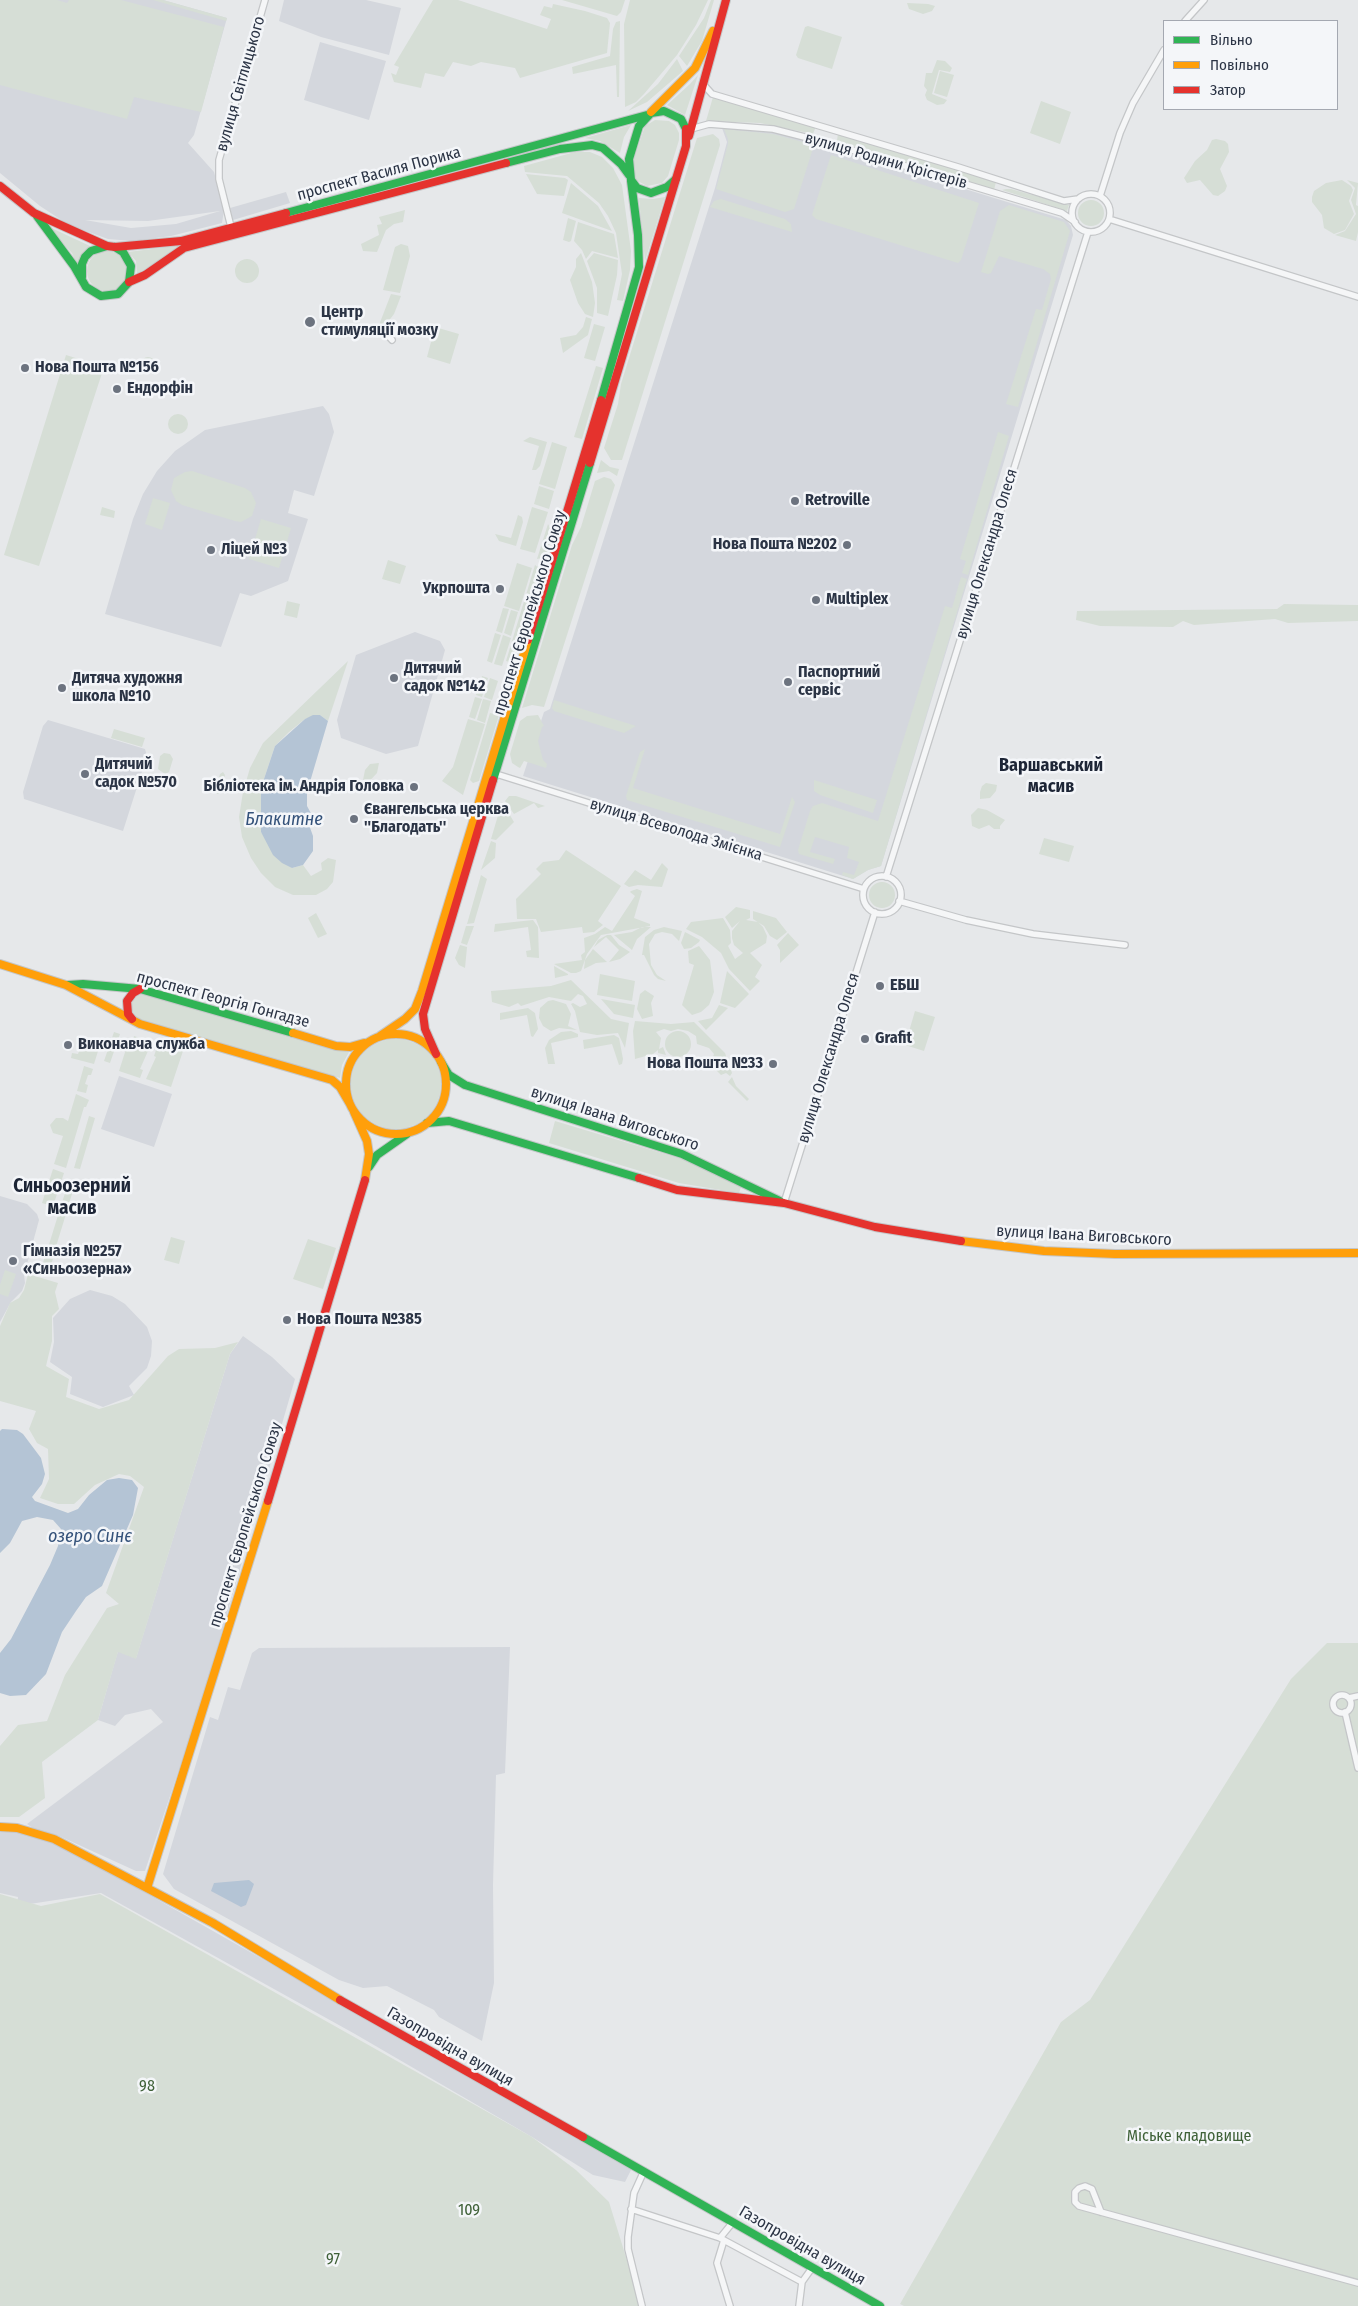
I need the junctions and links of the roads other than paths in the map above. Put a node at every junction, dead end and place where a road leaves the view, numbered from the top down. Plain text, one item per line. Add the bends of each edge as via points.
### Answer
1 (265, 0) edge
2 (726, 0) edge
3 (1204, 0) edge
4 (724, 9) junction
5 (1186, 20) edge
6 (1163, 52) edge
7 (703, 84) junction
8 (649, 114) junction
9 (691, 129) junction
10 (686, 146) junction
11 (630, 178) junction
12 (676, 179) junction
13 (0, 186) edge
14 (1100, 196) junction
15 (1078, 199) junction
16 (34, 214) junction
17 (1109, 219) junction
18 (1075, 222) junction
19 (231, 227) junction
20 (1088, 232) junction
21 (111, 246) junction
22 (83, 281) junction
23 (129, 282) junction
24 (1358, 298) edge
25 (383, 330) dead end
26 (392, 340) dead end
27 (492, 773) junction
28 (886, 877) junction
29 (864, 889) junction
30 (899, 901) junction
31 (875, 912) junction
32 (1125, 945) dead end
33 (0, 964) edge
34 (66, 985) junction
35 (140, 989) junction
36 (132, 1020) junction
37 (380, 1036) junction
38 (371, 1040) junction
39 (436, 1054) junction
40 (441, 1062) junction
41 (350, 1104) junction
42 (354, 1112) junction
43 (427, 1123) junction
44 (411, 1132) junction
45 (368, 1169) junction
46 (784, 1203) junction
47 (1358, 1253) edge
48 (1358, 1696) edge
49 (1349, 1698) junction
50 (1345, 1712) junction
51 (1358, 1768) edge
52 (0, 1826) edge
53 (147, 1888) junction
54 (644, 2170) junction
55 (631, 2210) junction
56 (1101, 2212) junction
57 (732, 2222) junction
58 (722, 2239) junction
59 (812, 2268) junction
60 (802, 2282) junction
61 (1358, 2283) edge
62 (642, 2306) edge
63 (730, 2306) edge
64 (799, 2306) edge
65 (880, 2306) edge

1 - 19 street, вулиця Світлицького via 219,160 219,179
2 - 4 main road
3 - 5 street
4 - 7 main road
4 - 8 main road via 695,68
6 - 14 street via 1133,103
7 - 9 main road
7 - 15 street, вулиця Родини Крістерів via 712,94 1064,201
8 - 10 main road via 664,111 681,119 686,128
8 - 11 main road via 635,135 629,159
8 - 19 main road, проспект Василя Порика
9 - 10 main road
9 - 18 street, вулиця Родини Крістерів via 721,124 781,131 1062,213
10 - 12 main road
11 - 12 main road via 637,188 651,193 667,187
11 - 23 main road, проспект Василя Порика via 621,164 603,148 592,145 560,149 184,248
11 - 27 main road, проспект Європейського Союзу via 638,235 639,266 634,290
12 - 27 main road, проспект Європейського Союзу
13 - 16 main road, проспект Василя Порика
14 - 15 street via 1088,194
14 - 17 street via 1108,205
15 - 18 street via 1073,212
16 - 21 main road, проспект Василя Порика
16 - 22 main road, проспект Василя Порика
17 - 20 street via 1103,228
17 - 24 street
18 - 20 street
19 - 21 main road, проспект Василя Порика via 181,241
20 - 28 street, вулиця Олександра Олеся
21 - 22 main road, проспект Василя Порика via 91,251 85,257
21 - 23 main road, проспект Василя Порика via 123,252 131,266
22 - 23 main road, проспект Василя Порика via 93,293 109,297 118,294
25 - 26 street
27 - 29 street, вулиця Всеволода Змієнка
27 - 37 main road, проспект Європейського Союзу via 415,1009
27 - 39 main road, проспект Європейського Союзу via 423,1014 425,1029
28 - 29 street via 873,878
28 - 30 street via 899,887
29 - 31 street via 865,904
30 - 31 street via 889,912
30 - 32 street via 1033,934
31 - 46 street, вулиця Олександра Олеся
33 - 34 main road, проспект Георгія Гонгадзе
34 - 35 main road, проспект Георгія Гонгадзе
34 - 36 main road, проспект Георгія Гонгадзе
35 - 36 main road via 127,1001
35 - 38 main road, проспект Георгія Гонгадзе via 336,1046 350,1047
36 - 41 main road, проспект Георгія Гонгадзе via 192,1041 332,1080
37 - 38 main road
37 - 39 main road via 411,1036 421,1040
38 - 41 main road via 355,1054 347,1073 346,1094
39 - 40 main road
40 - 43 main road via 446,1090 440,1108
40 - 46 main road, вулиця Івана Виговського via 449,1075 465,1086 700,1160
41 - 42 main road
42 - 44 main road via 367,1125 384,1132
42 - 45 main road, проспект Європейського Союзу via 367,1141
43 - 44 main road
43 - 46 main road, вулиця Івана Виговського via 449,1121 677,1190
44 - 45 main road, проспект Європейського Союзу via 377,1155
45 - 53 main road, проспект Європейського Союзу
46 - 47 main road, вулиця Івана Виговського via 875,1227 1044,1251 1161,1255
48 - 49 street
49 - 50 street via 1351,1706
49 - 50 street via 1342,1695 1334,1702 1337,1710
50 - 51 street
52 - 53 main road, Газопровідна вулиця via 54,1839
53 - 54 main road, Газопровідна вулиця
54 - 55 street
54 - 57 main road, Газопровідна вулиця
55 - 58 street
55 - 62 street via 628,2249
56 - 56 street via 1079,2206 1075,2202 1075,2192 1085,2186 1092,2189
56 - 61 street
57 - 58 street
57 - 59 main road, Газопровідна вулиця
58 - 60 street
58 - 63 street via 717,2263
59 - 60 street
59 - 65 main road, Газопровідна вулиця
60 - 64 street

